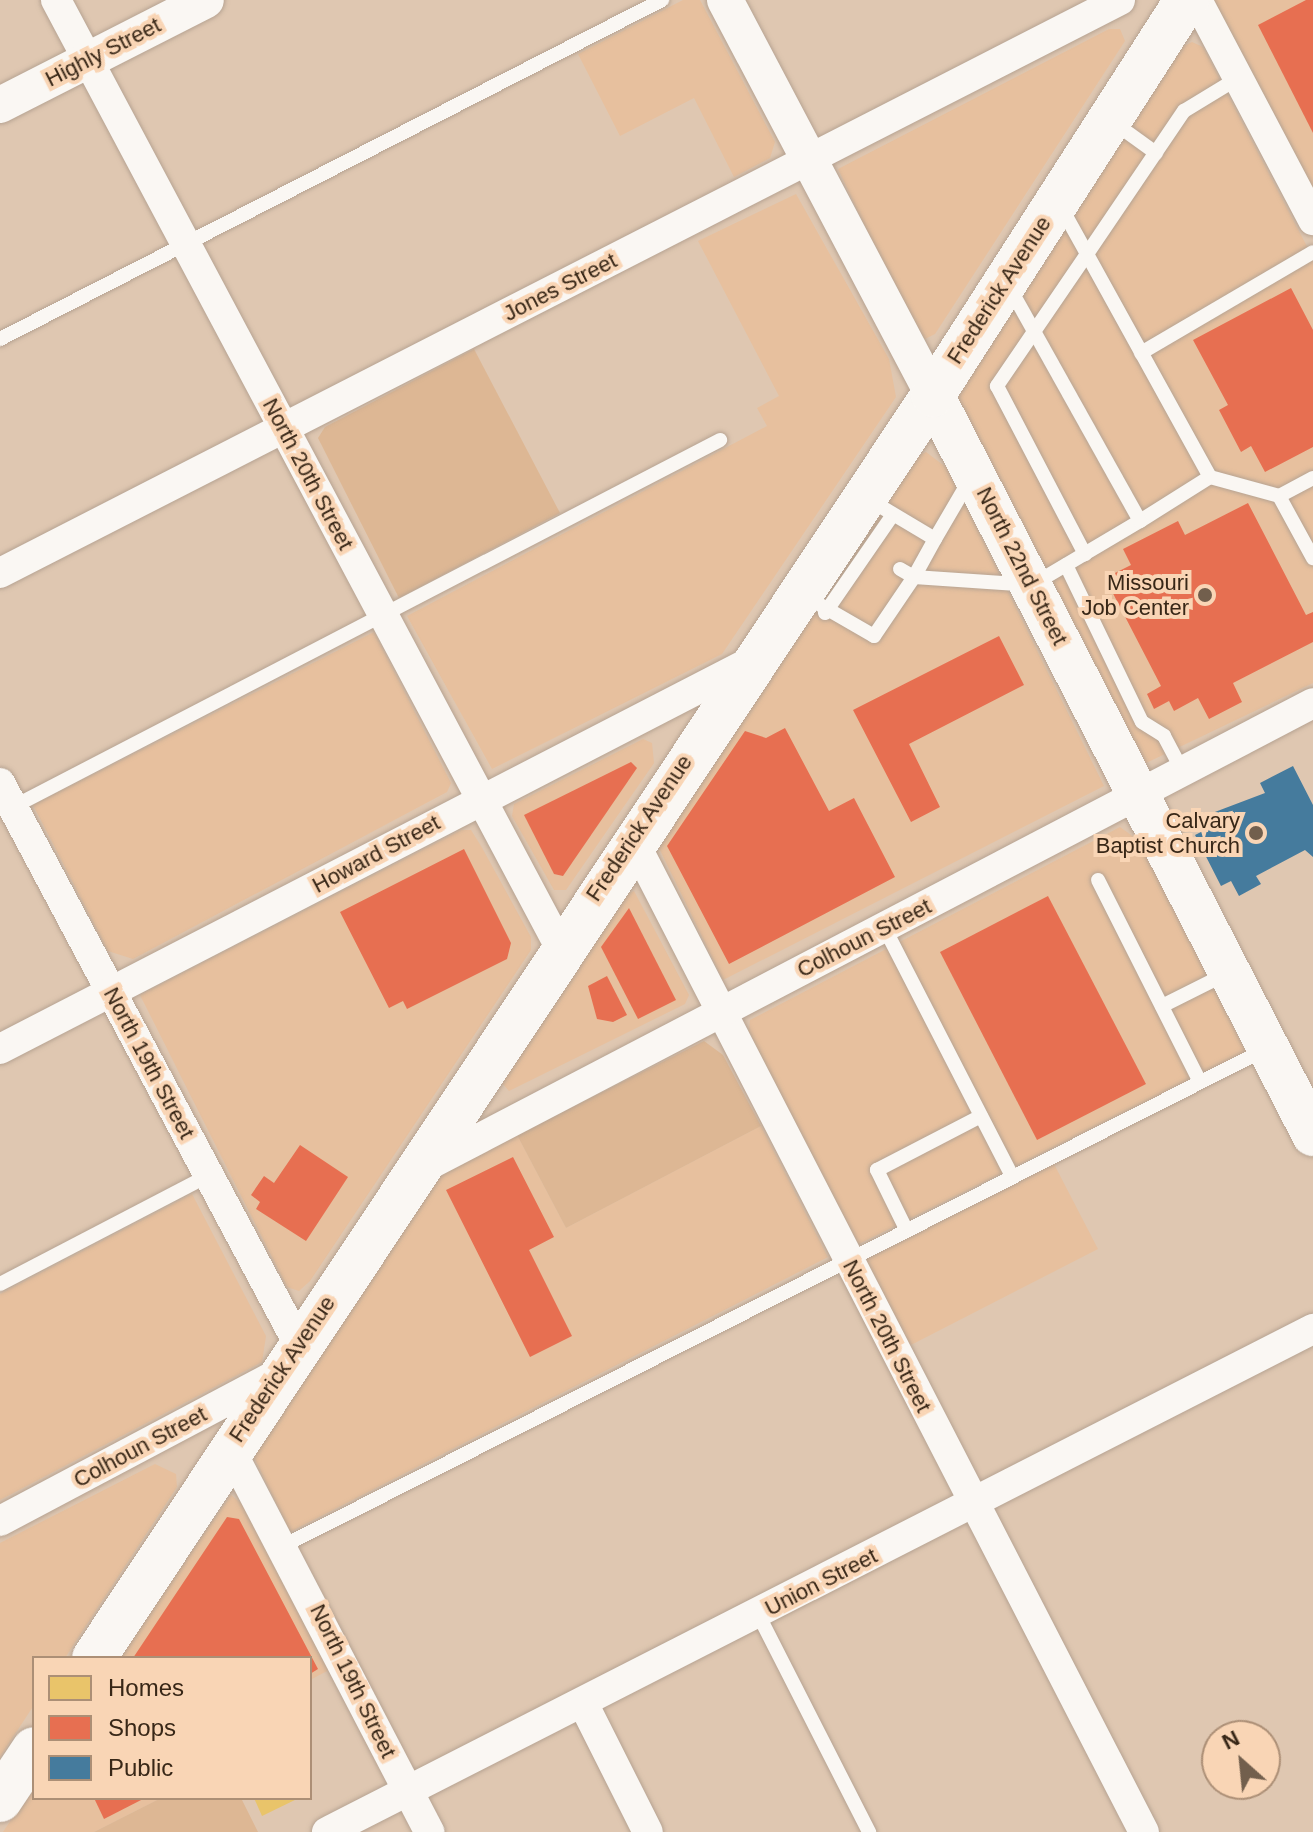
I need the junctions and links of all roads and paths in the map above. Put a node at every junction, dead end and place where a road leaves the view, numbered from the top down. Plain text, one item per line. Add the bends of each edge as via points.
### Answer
1 (56, 0) edge
2 (206, 0) edge
3 (662, 0) edge
4 (725, 0) edge
5 (1120, 0) edge
6 (1187, 0) edge
7 (1197, 0) edge
8 (87, 60) junction
9 (1238, 78) junction
10 (0, 105) edge
11 (1109, 120) junction
12 (1156, 153) junction
13 (808, 159) junction
14 (1057, 199) junction
15 (1313, 220) edge
16 (185, 244) junction
17 (1313, 252) edge
18 (1087, 254) junction
19 (1004, 279) junction
20 (1031, 326) junction
21 (0, 339) edge
22 (1141, 353) junction
23 (933, 395) junction
24 (285, 430) junction
25 (720, 440) dead end
26 (974, 472) junction
27 (1210, 477) junction
28 (1313, 478) edge
29 (1279, 496) junction
30 (878, 506) junction
31 (1140, 521) junction
32 (935, 539) junction
33 (1085, 554) junction
34 (1313, 558) edge
35 (900, 569) dead end
36 (0, 573) edge
37 (1049, 575) junction
38 (914, 577) junction
39 (812, 602) junction
40 (385, 618) junction
41 (753, 661) junction
42 (1313, 703) edge
43 (1183, 772) junction
44 (1140, 794) junction
45 (481, 799) junction
46 (4, 801) edge
47 (632, 838) junction
48 (1098, 880) dead end
49 (884, 927) junction
50 (560, 947) junction
51 (1230, 971) junction
52 (110, 992) junction
53 (1162, 1006) junction
54 (724, 1010) junction
55 (1269, 1047) junction
56 (0, 1049) edge
57 (1200, 1082) junction
58 (981, 1116) junction
59 (1313, 1135) edge
60 (415, 1172) junction
61 (209, 1175) junction
62 (1012, 1176) junction
63 (906, 1229) junction
64 (847, 1259) junction
65 (0, 1284) edge
66 (1313, 1329) edge
67 (289, 1358) junction
68 (229, 1447) junction
69 (973, 1503) junction
70 (0, 1521) edge
71 (285, 1545) junction
72 (758, 1614) junction
73 (95, 1656) edge
74 (583, 1703) junction
75 (32, 1752) edge
76 (408, 1791) junction
77 (0, 1800) edge
78 (327, 1832) edge
79 (429, 1832) edge
80 (648, 1832) edge
81 (869, 1832) edge
82 (1144, 1832) edge

1 - 8 street, North 20th Street
2 - 8 street, Highly Street
3 - 16 lane
4 - 13 street, North 22nd Street
5 - 13 street, Jones Street
6 - 11 main road, Frederick Avenue
7 - 9 street
8 - 10 street, Highly Street
8 - 16 street, North 20th Street
9 - 12 lane via 1184,111
9 - 15 street
11 - 12 lane
11 - 14 main road, Frederick Avenue
12 - 18 lane
13 - 23 street, North 22nd Street
13 - 24 street, Jones Street
14 - 18 lane
14 - 19 main road, Frederick Avenue
16 - 21 lane
16 - 24 street, North 20th Street
17 - 22 lane
18 - 20 lane
18 - 22 lane
19 - 20 lane
19 - 23 main road, Frederick Avenue
20 - 31 lane
20 - 33 lane via 997,386
22 - 27 lane
23 - 26 main road, North 22nd Street
23 - 30 main road, Frederick Avenue
24 - 36 street, Jones Street
24 - 40 street, North 20th Street
25 - 40 lane
26 - 32 lane
26 - 37 main road, North 22nd Street
27 - 29 lane
27 - 31 lane
28 - 29 lane
29 - 34 lane
30 - 32 lane
30 - 39 main road, Frederick Avenue
30 - 39 lane via 873,552 856,578
31 - 33 lane
32 - 38 lane
33 - 37 lane
35 - 38 lane
37 - 38 lane
37 - 43 lane via 1142,722 1164,736
37 - 44 main road, North 22nd Street
38 - 39 lane via 890,599 874,636
39 - 41 main road, Frederick Avenue
40 - 45 street, North 20th Street
40 - 46 lane
41 - 45 street, Howard Street
41 - 47 main road, Frederick Avenue
42 - 43 street, Colhoun Street
43 - 44 street, Colhoun Street
44 - 49 street, Colhoun Street
44 - 51 main road, North 22nd Street
45 - 50 street, North 20th Street
45 - 52 street, Howard Street
46 - 52 street, North 19th Street
47 - 50 main road, Frederick Avenue
47 - 54 street, North 20th Street
48 - 53 lane
49 - 54 street, Colhoun Street
49 - 58 lane
50 - 60 main road, Frederick Avenue
51 - 53 lane
51 - 55 main road, North 22nd Street
52 - 56 street, Howard Street
52 - 61 street, North 19th Street
53 - 57 lane
54 - 60 street, Colhoun Street
54 - 64 street, North 20th Street
55 - 57 lane
55 - 59 main road, North 22nd Street
57 - 62 lane
58 - 62 lane
58 - 63 lane via 877,1170
60 - 67 main road, Frederick Avenue
61 - 65 lane
61 - 67 street, North 19th Street
62 - 63 lane
63 - 64 lane
64 - 69 street, North 20th Street
64 - 71 lane
66 - 69 street, Union Street
67 - 68 main road, Frederick Avenue
67 - 70 street, Colhoun Street
68 - 71 street, North 19th Street
68 - 73 main road, Frederick Avenue
69 - 72 street, Union Street
69 - 82 street, North 20th Street
71 - 76 street, North 19th Street
72 - 74 street, Union Street
72 - 81 lane
74 - 76 street, Union Street
74 - 80 street
75 - 77 main road
76 - 78 street, Union Street
76 - 79 street, North 19th Street

